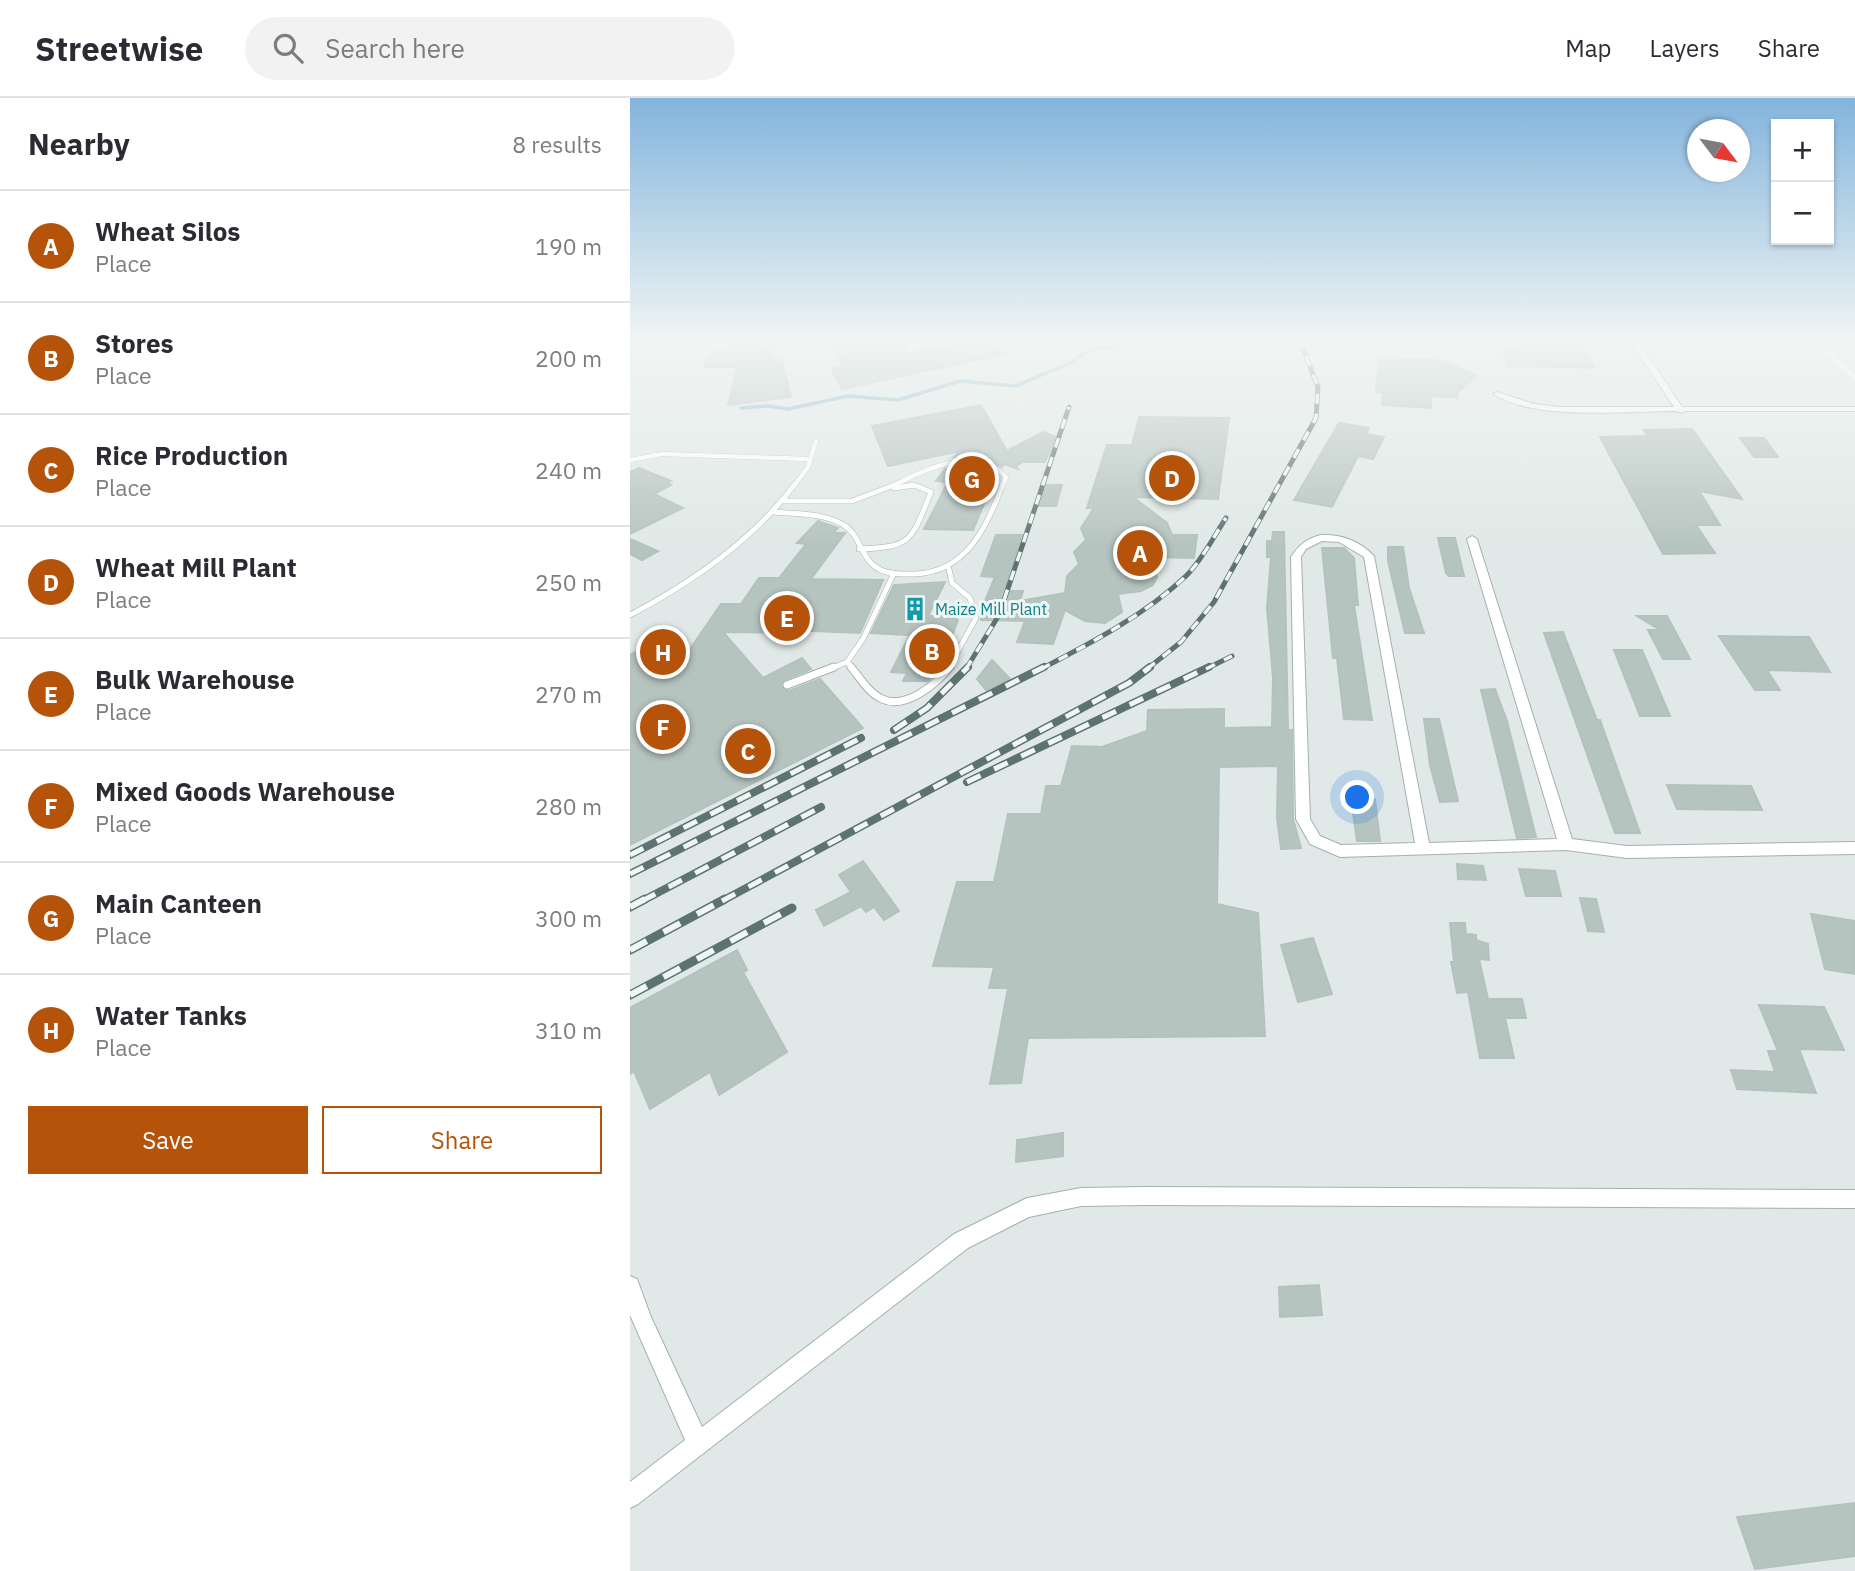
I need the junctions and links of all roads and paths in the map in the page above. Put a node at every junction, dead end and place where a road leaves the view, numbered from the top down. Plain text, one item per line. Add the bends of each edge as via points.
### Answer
1 (1604, 410) edge
2 (1754, 410) edge
3 (1681, 411) joint
4 (816, 441) dead end
5 (808, 459) junction
6 (630, 460) edge
7 (881, 493) junction
8 (784, 501) junction
9 (774, 512) junction
10 (1472, 539) dead end
11 (858, 549) junction
12 (949, 569) junction
13 (894, 573) junction
14 (630, 615) edge
15 (847, 662) junction
16 (787, 685) dead end
17 (1566, 844) junction
18 (1423, 848) junction
19 (1855, 848) edge
20 (1855, 1199) edge
21 (630, 1286) edge
22 (698, 1443) junction
23 (630, 1496) edge

1 - 3 street
2 - 3 street
4 - 5 lane
5 - 6 lane via 662,454
5 - 8 lane via 808,467
7 - 8 lane via 857,500
7 - 11 lane via 914,485 932,492 912,537 885,549
7 - 12 lane via 922,470 952,461 999,469 1006,477 969,552
8 - 9 lane
9 - 11 lane via 816,515 846,526 856,536
9 - 14 lane via 675,591
10 - 17 street
11 - 13 lane via 878,569
12 - 13 lane
12 - 15 lane via 952,583 970,598 976,618 939,682 915,697 889,702 878,697
13 - 15 lane
15 - 16 lane
17 - 18 street
17 - 19 street via 1627,852
18 - 18 street via 1339,851 1315,840 1303,819 1296,557 1309,542 1322,537 1355,543 1369,556
20 - 22 street via 1081,1197 1027,1208 961,1241
21 - 22 street
22 - 23 street

